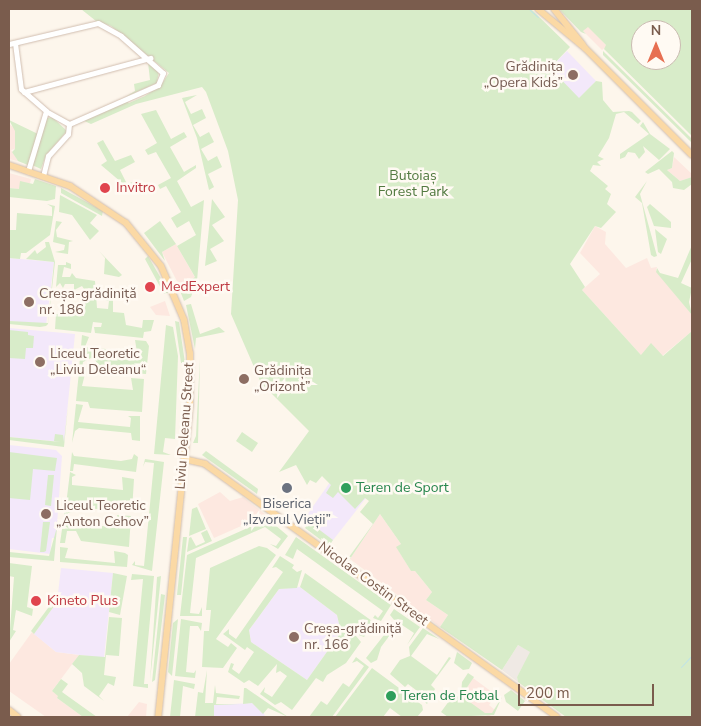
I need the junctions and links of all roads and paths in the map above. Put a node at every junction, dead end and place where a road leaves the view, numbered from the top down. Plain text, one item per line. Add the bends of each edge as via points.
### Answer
1 (538, 9) edge
2 (554, 9) edge
3 (15, 43) junction
4 (9, 44) edge
5 (585, 48) junction
6 (150, 58) junction
7 (24, 92) junction
8 (46, 111) junction
9 (70, 124) junction
10 (692, 155) edge
11 (9, 165) edge
12 (28, 171) junction
13 (43, 176) junction
14 (184, 459) junction
15 (158, 717) edge
16 (557, 717) edge

1 - 5 main road
2 - 5 main road
3 - 4 street
3 - 6 street via 98,23 110,28
3 - 7 street
5 - 10 main road
6 - 7 street
6 - 9 street via 162,72 158,85
7 - 8 street
8 - 9 street
8 - 12 street
9 - 13 street via 68,134 48,156
11 - 12 main road, Liviu Deleanu Street
12 - 13 main road, Liviu Deleanu Street
13 - 14 main road, Liviu Deleanu Street via 85,194 117,215 146,244 166,275 180,305 189,343 191,382
14 - 15 main road, Liviu Deleanu Street
14 - 16 main road, Nicolae Costin Street via 202,462

